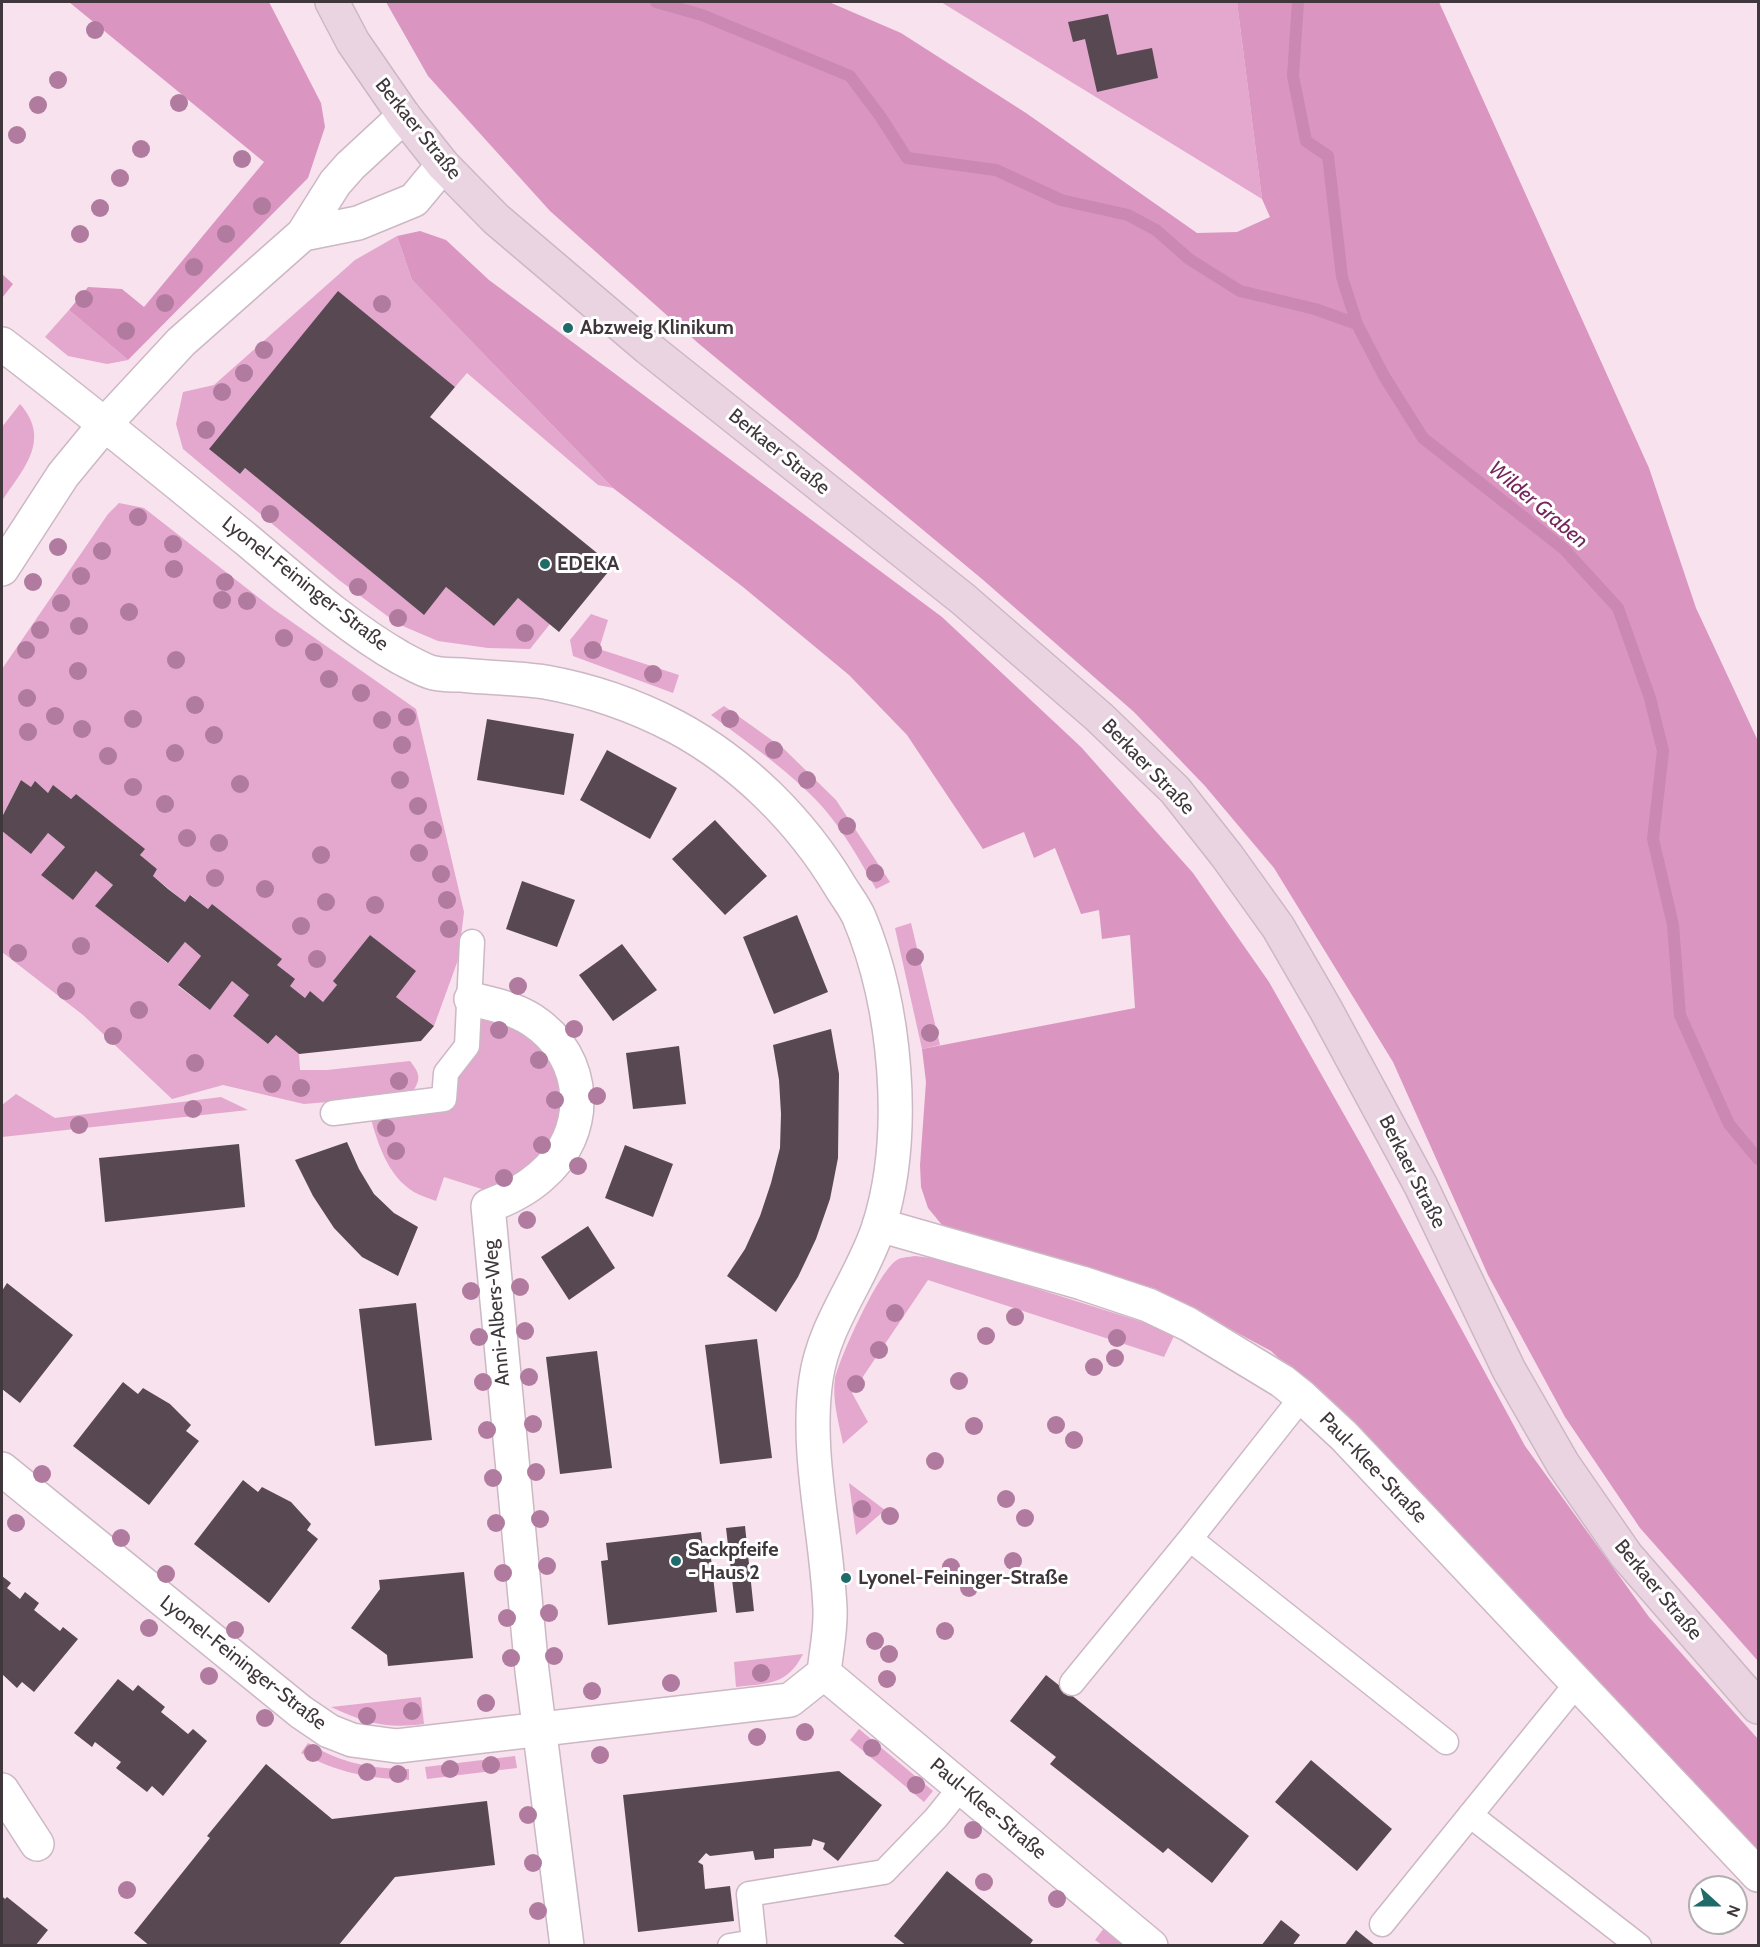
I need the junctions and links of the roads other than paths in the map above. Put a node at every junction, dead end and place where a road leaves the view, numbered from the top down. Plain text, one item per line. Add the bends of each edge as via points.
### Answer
1 (332, 2) edge
2 (404, 116) junction
3 (443, 165) junction
4 (303, 234) junction
5 (2, 344) edge
6 (105, 424) junction
7 (2, 569) edge
8 (472, 942) dead end
9 (471, 999) junction
10 (333, 1113) dead end
11 (879, 1226) junction
12 (1302, 1397) junction
13 (2, 1469) edge
14 (1190, 1539) junction
15 (824, 1673) junction
16 (1578, 1682) junction
17 (1072, 1683) dead end
18 (1758, 1707) edge
19 (540, 1728) junction
20 (1446, 1742) dead end
21 (961, 1787) junction
22 (2, 1790) edge
23 (1470, 1815) junction
24 (37, 1844) dead end
25 (1758, 1875) edge
26 (1382, 1924) dead end
27 (567, 1946) edge
28 (730, 1946) edge
29 (1151, 1946) edge
30 (1639, 1946) edge

1 - 2 main road, Berkaer Straße via 353,42
2 - 3 main road, Berkaer Straße
2 - 4 street via 335,183
3 - 4 street via 414,200 358,223
3 - 18 main road, Berkaer Straße via 496,219 648,348 972,607 1099,717 1175,790 1278,927 1326,1010 1421,1186 1509,1370 1563,1464 1626,1555
4 - 6 street via 181,342
5 - 6 street, Lyonel-Feininger-Straße
6 - 7 street via 63,475
6 - 11 street, Lyonel-Feininger-Straße via 349,623 400,657 433,673 542,682 612,700 676,727 708,747 752,780 787,815 825,860 858,915 877,973 895,1079 890,1173
8 - 9 lane
9 - 10 lane via 467,1046 446,1073 444,1100
9 - 19 street, Anni-Albers-Weg via 505,1006 546,1030 574,1072 579,1099 569,1141 550,1167 525,1189 488,1206
11 - 12 street, Paul-Klee-Straße via 1148,1305 1188,1324
11 - 15 street, Lyonel-Feininger-Straße via 834,1320 816,1377 812,1413 831,1613
12 - 14 lane
12 - 16 street, Paul-Klee-Straße via 1344,1436
13 - 19 street, Lyonel-Feininger-Straße via 329,1731 352,1740 397,1746
14 - 17 lane
14 - 20 lane
15 - 19 street, Lyonel-Feininger-Straße via 790,1700
15 - 21 street, Paul-Klee-Straße
16 - 23 lane
16 - 25 street, Paul-Klee-Straße
19 - 27 street
21 - 28 lane via 884,1872 748,1894 754,1942
21 - 29 street, Paul-Klee-Straße
22 - 24 street
23 - 26 lane
23 - 30 lane

